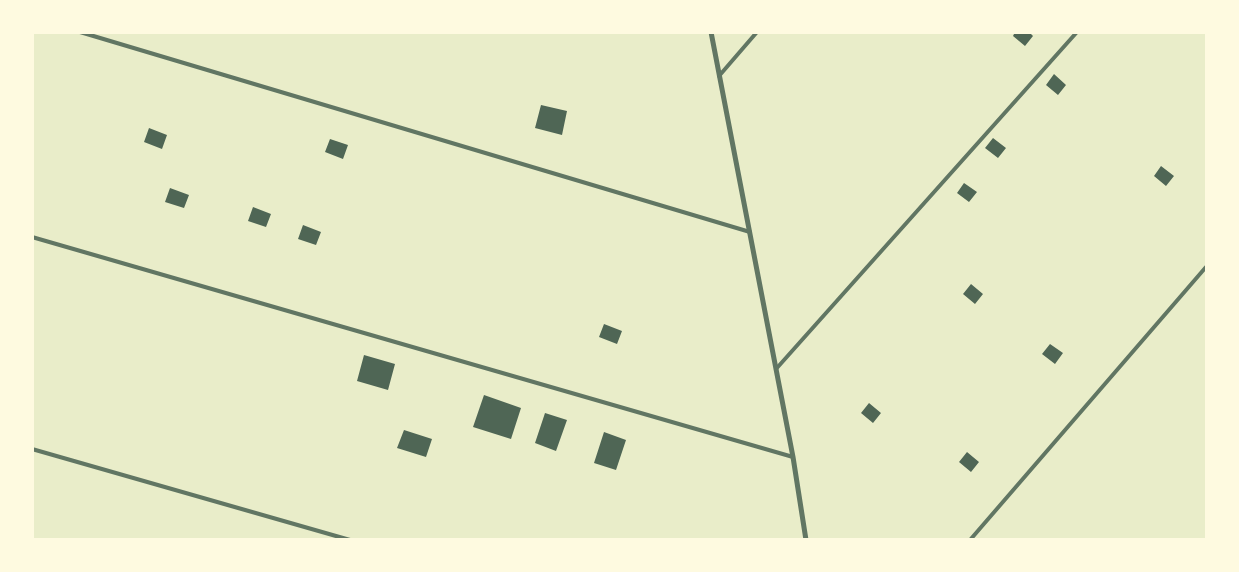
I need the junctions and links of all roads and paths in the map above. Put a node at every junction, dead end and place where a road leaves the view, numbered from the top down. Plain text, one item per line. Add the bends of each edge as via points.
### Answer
1 (80, 32) edge
2 (711, 32) edge
3 (757, 32) edge
4 (1077, 32) edge
5 (719, 76) junction
6 (750, 232) junction
7 (32, 237) edge
8 (1206, 267) edge
9 (776, 369) junction
10 (32, 449) edge
11 (794, 457) junction
12 (350, 540) edge
13 (806, 540) edge
14 (970, 540) edge

1 - 6 lane
2 - 5 street
3 - 5 lane
4 - 9 lane
5 - 6 street
6 - 9 street
7 - 11 lane
8 - 14 lane
9 - 11 street
10 - 12 lane
11 - 13 street

